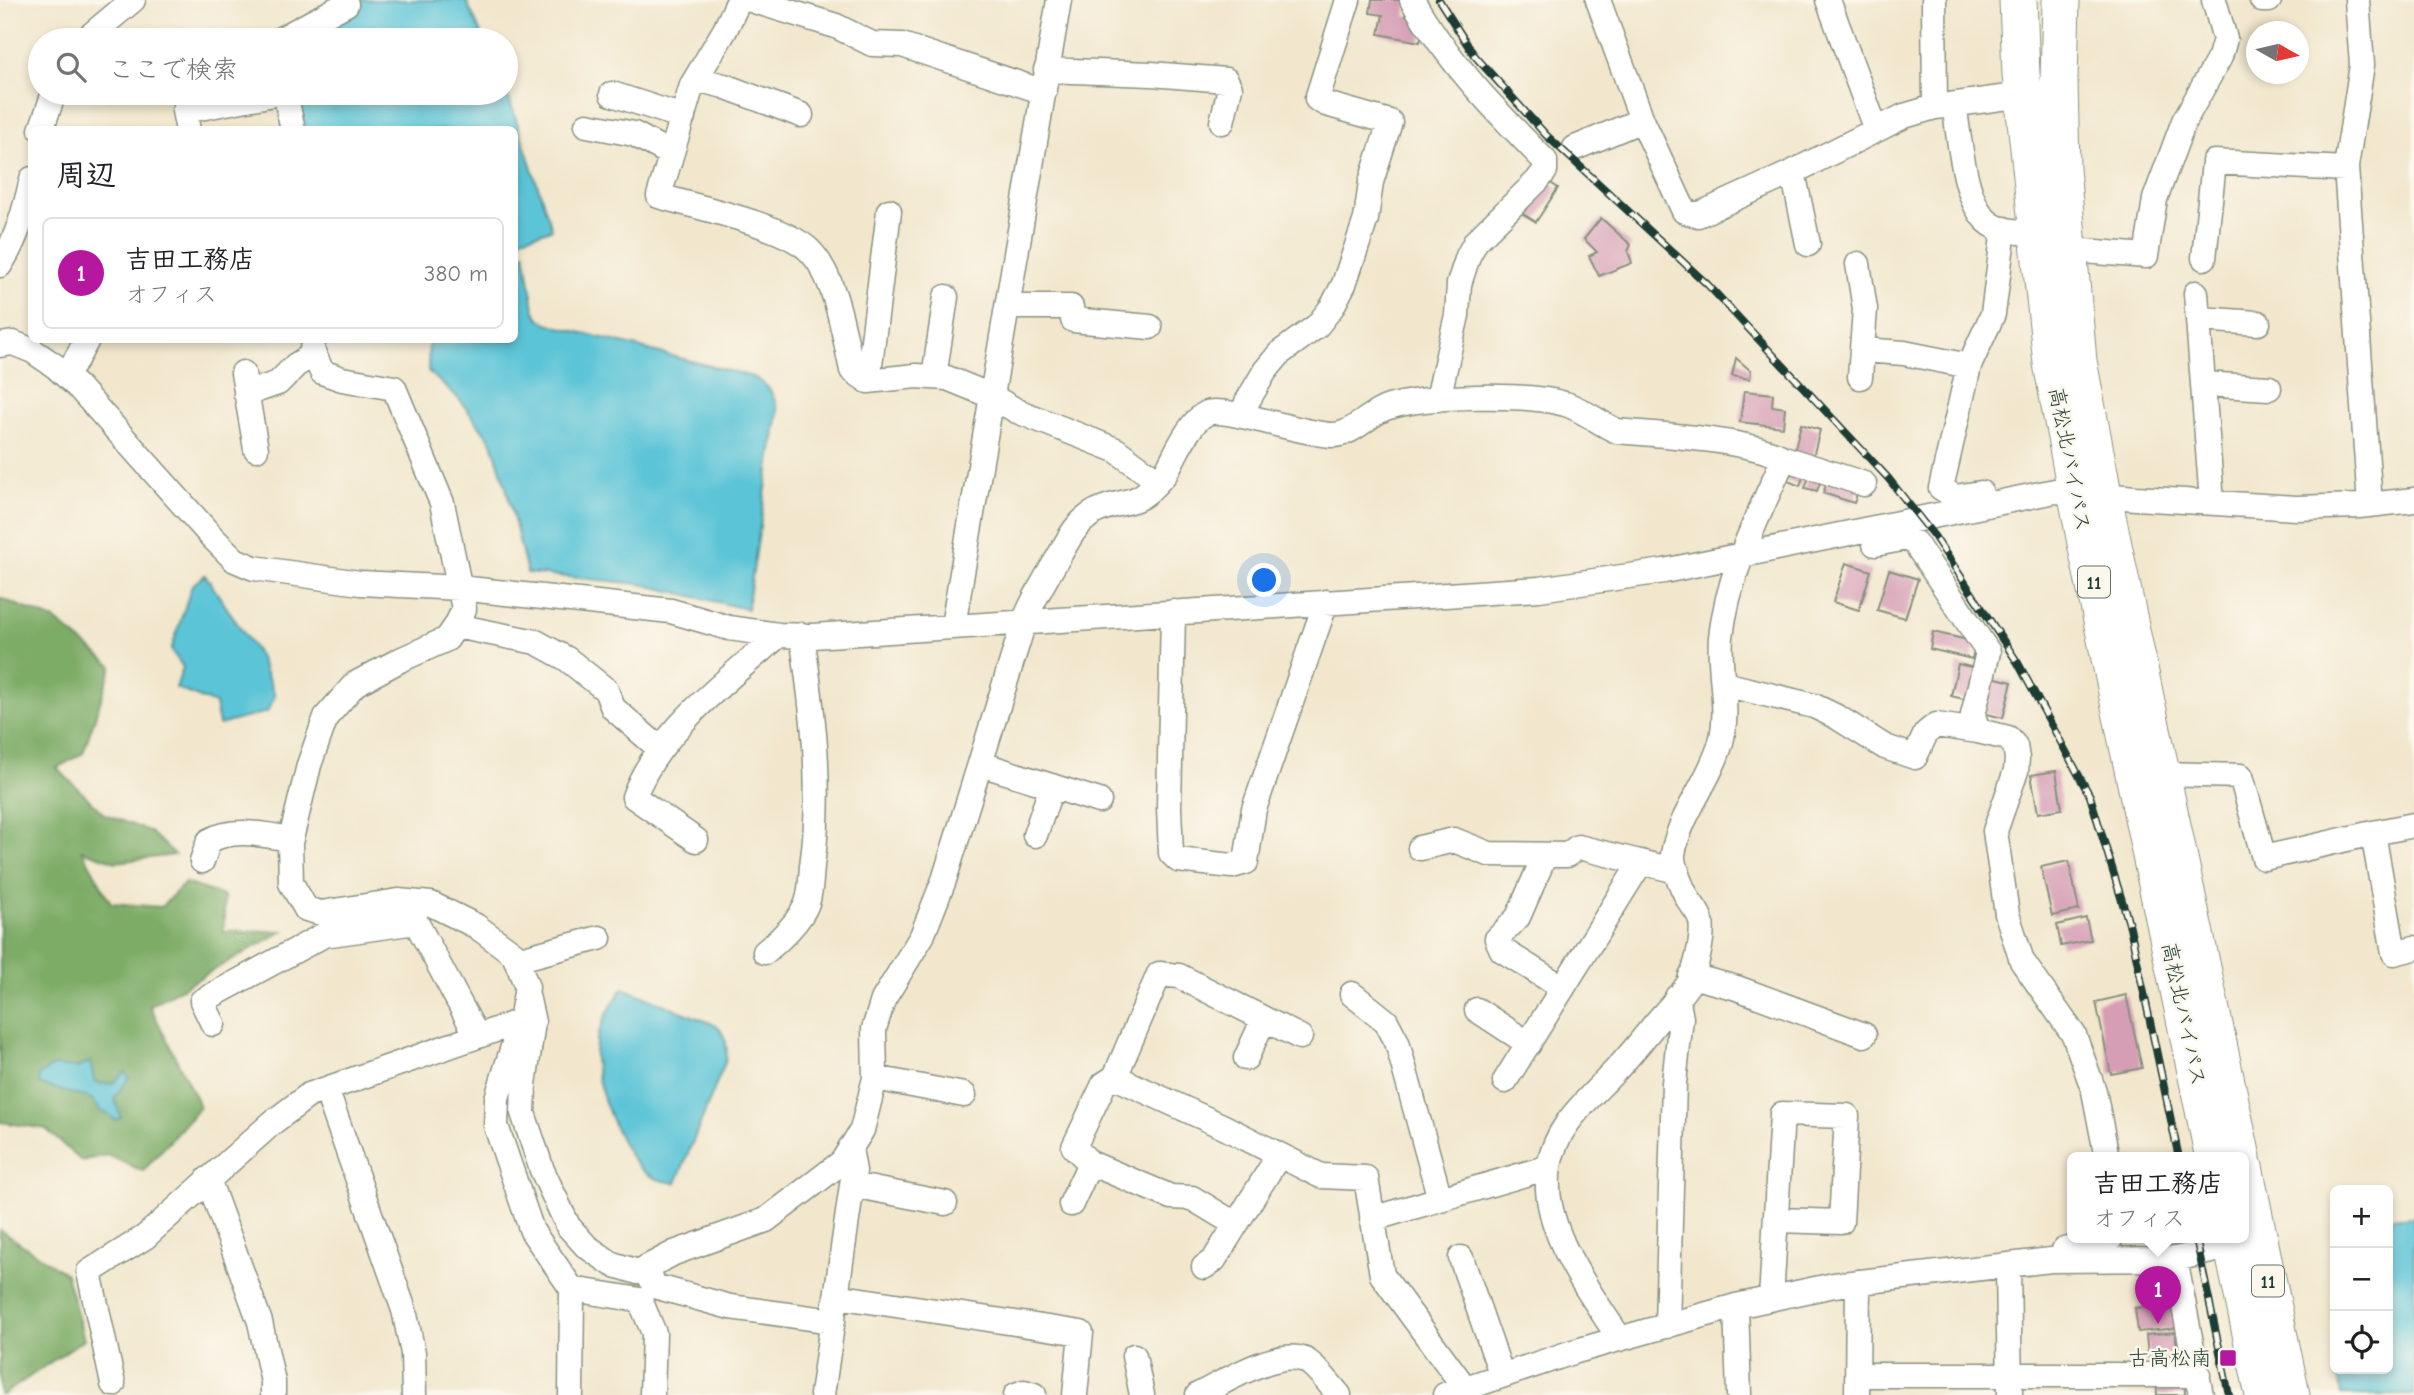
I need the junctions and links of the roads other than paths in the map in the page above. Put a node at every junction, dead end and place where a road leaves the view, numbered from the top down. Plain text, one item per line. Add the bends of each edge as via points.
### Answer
1 (133, 0) edge
2 (738, 0) edge
3 (751, 0) edge
4 (1059, 0) edge
5 (1348, 0) edge
6 (1412, 0) edge
7 (1598, 0) edge
8 (1828, 0) edge
9 (1934, 0) edge
10 (2018, 0) edge
11 (2061, 0) edge
12 (2214, 0) edge
13 (2262, 0) edge
14 (2269, 0) edge
15 (2357, 0) edge
16 (346, 4) dead end
17 (99, 28) edge
18 (301, 28) edge
19 (696, 79) junction
20 (1045, 81) junction
21 (612, 94) dead end
22 (2023, 95) junction
23 (50, 105) edge
24 (216, 105) edge
25 (288, 105) edge
26 (1945, 106) junction
27 (184, 111) edge
28 (800, 115) dead end
29 (682, 117) junction
30 (1642, 120) junction
31 (1222, 122) dead end
32 (587, 125) dead end
33 (42, 126) edge
34 (292, 126) edge
35 (1876, 130) junction
36 (1575, 148) dead end
37 (671, 154) junction
38 (2346, 169) junction
39 (1793, 172) junction
40 (28, 195) edge
41 (889, 211) dead end
42 (2021, 232) junction
43 (1808, 244) dead end
44 (2069, 254) junction
45 (2204, 258) dead end
46 (1858, 264) dead end
47 (0, 265) edge
48 (2196, 293) dead end
49 (946, 297) dead end
50 (1007, 307) junction
51 (2199, 319) junction
52 (2258, 323) dead end
53 (1150, 327) dead end
54 (85, 343) edge
55 (0, 345) edge
56 (35, 346) edge
57 (314, 347) edge
58 (1862, 351) junction
59 (1969, 366) junction
60 (65, 374) junction
61 (934, 377) junction
62 (1860, 377) dead end
63 (868, 381) junction
64 (2203, 384) junction
65 (2269, 388) dead end
66 (991, 396) junction
67 (1438, 399) junction
68 (1242, 416) junction
69 (256, 449) dead end
70 (1784, 458) junction
71 (1158, 481) junction
72 (1864, 484) dead end
73 (2078, 493) junction
74 (2414, 500) edge
75 (2212, 502) junction
76 (2370, 505) junction
77 (1738, 564) junction
78 (460, 589) junction
79 (1326, 602) junction
80 (1173, 612) junction
81 (1024, 622) junction
82 (456, 626) junction
83 (953, 626) junction
84 (790, 635) junction
85 (1724, 684) junction
86 (1978, 731) junction
87 (660, 749) junction
88 (981, 764) junction
89 (2161, 774) junction
90 (1052, 786) junction
91 (1098, 801) dead end
92 (2414, 825) edge
93 (2373, 833) junction
94 (1035, 835) dead end
95 (291, 839) junction
96 (696, 841) dead end
97 (1420, 848) dead end
98 (1545, 855) junction
99 (202, 861) dead end
100 (1641, 862) junction
101 (1677, 871) junction
102 (600, 938) dead end
103 (2414, 948) edge
104 (765, 952) dead end
105 (516, 960) junction
106 (1691, 976) junction
107 (1563, 988) junction
108 (526, 991) junction
109 (1352, 995) dead end
110 (1677, 997) junction
111 (1477, 1010) dead end
112 (1264, 1019) junction
113 (520, 1021) junction
114 (213, 1024) dead end
115 (1864, 1035) dead end
116 (477, 1036) junction
117 (1300, 1037) dead end
118 (1528, 1044) junction
119 (1245, 1058) dead end
120 (1115, 1077) junction
121 (875, 1078) junction
122 (1505, 1081) dead end
123 (326, 1089) junction
124 (964, 1095) dead end
125 (850, 1148) junction
126 (2106, 1152) edge
127 (2213, 1152) edge
128 (2241, 1152) edge
129 (1279, 1155) junction
130 (1090, 1163) junction
131 (1549, 1167) junction
132 (208, 1179) junction
133 (852, 1185) junction
134 (2249, 1191) edge
135 (1440, 1199) junction
136 (945, 1203) dead end
137 (1071, 1204) dead end
138 (1372, 1219) junction
139 (1776, 1220) junction
140 (1235, 1224) junction
141 (2091, 1243) edge
142 (2229, 1243) edge
143 (2232, 1243) edge
144 (1461, 1258) dead end
145 (2175, 1259) junction
146 (2051, 1260) junction
147 (1204, 1266) dead end
148 (2008, 1266) junction
149 (647, 1267) junction
150 (1858, 1282) junction
151 (572, 1289) junction
152 (836, 1296) junction
153 (1771, 1298) junction
154 (1736, 1306) junction
155 (832, 1321) junction
156 (1667, 1326) junction
157 (1620, 1339) junction
158 (1134, 1356) dead end
159 (1502, 1376) junction
160 (113, 1384) dead end
161 (1858, 1385) edge
162 (2010, 1385) edge
163 (2199, 1385) edge
164 (1452, 1393) edge
165 (273, 1395) edge
166 (414, 1395) edge
167 (571, 1395) edge
168 (652, 1395) edge
169 (822, 1395) edge
170 (1016, 1395) edge
171 (1034, 1395) edge
172 (1075, 1395) edge
173 (1142, 1395) edge
174 (1198, 1395) edge
175 (1339, 1395) edge
176 (1740, 1395) edge
177 (2264, 1395) edge
178 (2291, 1395) edge

1 - 17 street
2 - 19 street
3 - 20 street via 836,26 872,44 902,45
4 - 20 street
5 - 68 street via 1317,99 1390,122 1371,182 1366,219 1332,307 1265,371
6 - 67 street via 1475,89 1545,161 1545,171 1476,241 1468,256
7 - 30 street
8 - 35 street
9 - 26 street
10 - 22 highway, 高松北バイパス / 11
11 - 44 highway, 高松北バイパス / 11 via 2061,169
12 - 44 street via 2225,39 2185,121 2155,199 2146,256
13 - 14 street
15 - 38 street via 2362,65
16 - 18 street
19 - 28 street
19 - 29 street
20 - 31 street via 1151,74 1226,80 1230,88
20 - 50 street
21 - 29 street
22 - 26 street
22 - 42 highway, 高松北バイパス / 11
23 - 33 street
24 - 27 street
25 - 34 street
26 - 35 street via 1903,116
26 - 42 street via 1975,209 1993,226
29 - 37 street
30 - 36 street
30 - 39 street via 1684,211 1698,215
32 - 37 street via 634,134
35 - 39 street
37 - 63 street via 659,196 763,226 810,251 839,310 852,370
38 - 45 street via 2214,162
38 - 76 street
39 - 43 street
40 - 47 street
41 - 63 street
42 - 59 street via 1993,314
42 - 73 highway, 高松北バイパス / 11
44 - 73 highway, 高松北バイパス / 11 via 2078,361
46 - 58 street via 1865,309
48 - 51 street
49 - 61 street
50 - 53 street via 1071,307 1073,320
50 - 66 street
51 - 52 street
51 - 64 street
54 - 60 street
55 - 56 street
56 - 60 street
57 - 69 street via 278,383 245,383
57 - 78 street via 322,372 394,388 442,503
58 - 59 street via 1903,353
58 - 62 street
59 - 73 street via 1941,488 1955,497 2043,485
60 - 78 street via 235,560 254,568 360,583
61 - 63 street
61 - 66 street
64 - 65 street
64 - 75 street
66 - 71 street via 1116,450
66 - 83 street
67 - 68 street via 1390,406 1337,435 1284,428
67 - 70 street via 1507,397 1568,404 1617,431 1716,442 1770,451
68 - 71 street via 1209,413 1198,419
70 - 72 street
70 - 77 street
71 - 81 street via 1139,498 1108,506 1073,529
73 - 75 street
73 - 77 street
73 - 89 highway, 高松北バイパス / 11
73 - 127 highway, 高松北バイパス / 11
74 - 76 street
75 - 76 street via 2296,508
77 - 79 street via 1539,589
77 - 85 street via 1727,597 1721,640
77 - 86 street via 1907,538 1915,543 1988,652 1973,715
78 - 82 street via 464,609
78 - 84 street via 671,611 729,628
79 - 80 street
79 - 80 street via 1254,809 1246,862 1232,866 1178,860 1171,853
80 - 81 street
81 - 83 street
81 - 88 street
82 - 87 street via 536,642 567,659 606,690 613,708
82 - 95 street via 447,639 355,684 326,717
83 - 84 street
84 - 87 street via 714,691
84 - 104 street via 814,720 818,810 807,904 782,938
85 - 86 street via 1814,706 1885,747 1915,757 1926,733 1936,725
85 - 101 street via 1721,742 1679,828 1673,858
86 - 126 street via 2008,738 2015,746 2016,771 1994,831 2007,914 2022,961 2074,1035 2094,1091
87 - 96 street via 634,797
88 - 90 street
88 - 121 street via 922,936 883,1000 874,1029
89 - 93 street via 2241,776 2264,858
89 - 128 highway, 高松北バイパス / 11
90 - 91 street
90 - 94 street
92 - 93 street
93 - 103 street via 2394,953
95 - 99 street via 253,833 218,835 209,841
95 - 105 street via 291,883 306,909 321,913 398,901 431,904 475,926
97 - 98 street via 1454,839 1489,854
98 - 100 street via 1567,855 1578,847
98 - 107 street via 1518,917 1497,939 1502,950
100 - 101 street
100 - 107 street
101 - 106 street via 1701,919
102 - 105 street
105 - 108 street
106 - 110 street
106 - 115 street
107 - 118 street
108 - 113 street
108 - 149 street via 533,1022 523,1113 542,1170 568,1226 586,1247 612,1264 638,1272
109 - 135 street via 1386,1021 1397,1042
110 - 131 street via 1568,1124 1556,1140
110 - 156 street via 1681,1018 1674,1083
111 - 118 street
112 - 117 street
112 - 119 street
112 - 120 street via 1179,976 1159,974
113 - 116 street
113 - 151 street via 497,1098 496,1126 531,1231
114 - 116 street via 202,1001 324,935 416,922
116 - 123 street
118 - 122 street
120 - 129 street
120 - 130 street via 1104,1084 1074,1147
121 - 124 street
121 - 125 street via 862,1130
123 - 132 street via 309,1095 272,1123
123 - 166 street via 404,1310 413,1353
125 - 133 street
125 - 149 street via 842,1162 766,1220
129 - 138 street via 1321,1176 1366,1178
129 - 140 street
130 - 137 street
130 - 140 street via 1171,1197 1192,1198
131 - 135 street
131 - 157 street via 1548,1198 1559,1233 1576,1270
132 - 160 street via 145,1237 89,1272
132 - 165 street via 260,1322
133 - 136 street
133 - 152 street
134 - 178 highway, 11
135 - 138 street
138 - 164 street via 1381,1275
139 - 139 street via 1782,1114 1847,1116 1841,1222
139 - 153 street
140 - 147 street via 1214,1260
141 - 146 street via 2059,1251
142 - 145 street
143 - 177 highway, 11
144 - 159 street
145 - 146 street
145 - 163 street
146 - 148 street
148 - 150 street
148 - 162 street
149 - 155 street via 654,1286 730,1307
150 - 153 street
150 - 161 street
151 - 167 street
151 - 168 street via 640,1300 654,1333
152 - 155 street
152 - 172 street via 1081,1333
153 - 154 street
154 - 156 street
154 - 176 street
155 - 169 street
156 - 157 street
157 - 159 street
158 - 173 street
159 - 164 street
161 - 162 street
162 - 163 street
170 - 171 street
174 - 175 street via 1286,1357 1305,1361

